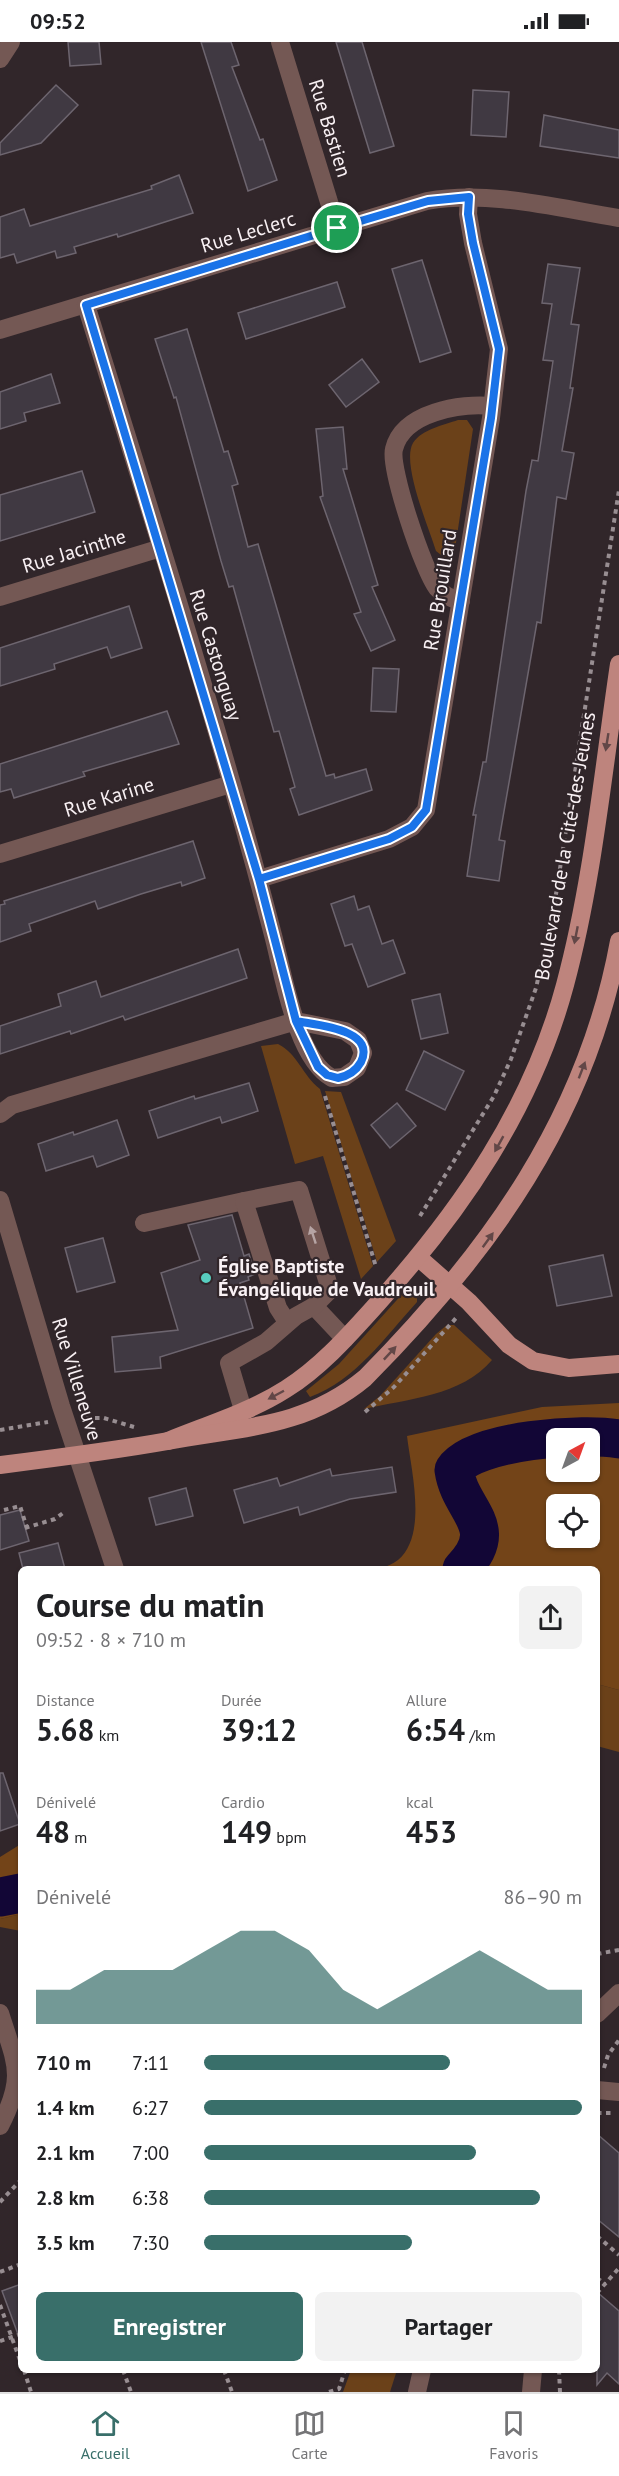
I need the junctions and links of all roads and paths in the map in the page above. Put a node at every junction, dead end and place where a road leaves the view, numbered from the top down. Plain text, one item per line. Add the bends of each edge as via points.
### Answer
1 (11, 42) edge
2 (280, 42) edge
3 (0, 59) edge
4 (469, 197) junction
5 (619, 218) edge
6 (337, 228) junction
7 (86, 305) junction
8 (0, 330) edge
9 (492, 406) junction
10 (619, 490) edge
11 (161, 548) junction
12 (0, 597) edge
13 (461, 601) junction
14 (619, 664) edge
15 (231, 784) junction
16 (0, 854) edge
17 (259, 879) junction
18 (619, 940) edge
19 (323, 1090) dead end
20 (0, 1114) edge
21 (0, 1200) edge
22 (244, 1201) junction
23 (420, 1216) dead end
24 (144, 1223) dead end
25 (419, 1258) junction
26 (376, 1267) dead end
27 (451, 1285) junction
28 (469, 1302) junction
29 (314, 1306) junction
30 (287, 1322) junction
31 (345, 1339) junction
32 (619, 1364) edge
33 (243, 1410) junction
34 (365, 1412) dead end
35 (85, 1419) dead end
36 (121, 1421) dead end
37 (47, 1423) dead end
38 (0, 1430) edge
39 (168, 1441) junction
40 (78, 1455) junction
41 (0, 1465) edge
42 (4, 1510) dead end
43 (63, 1513) dead end
44 (115, 1566) edge
45 (619, 1950) edge
46 (600, 1953) edge
47 (619, 1993) edge
48 (600, 2011) edge
49 (0, 2013) edge
50 (619, 2040) edge
51 (604, 2068) dead end
52 (18, 2074) edge
53 (18, 2082) edge
54 (600, 2090) edge
55 (619, 2092) edge
56 (600, 2112) edge
57 (619, 2114) edge
58 (0, 2126) edge
59 (18, 2183) edge
60 (0, 2202) edge
61 (600, 2239) edge
62 (619, 2255) edge
63 (18, 2266) edge
64 (619, 2268) edge
65 (0, 2272) edge
66 (600, 2280) edge
67 (605, 2284) junction
68 (600, 2290) edge
69 (0, 2305) edge
70 (18, 2336) edge
71 (12, 2337) junction
72 (0, 2341) edge
73 (18, 2354) edge
74 (25, 2373) edge
75 (124, 2373) edge
76 (225, 2373) edge
77 (344, 2373) edge
78 (421, 2373) edge
79 (534, 2373) edge
80 (559, 2373) edge
81 (31, 2392) edge
82 (131, 2392) edge
83 (232, 2392) edge
84 (329, 2392) edge
85 (417, 2392) edge
86 (531, 2392) edge
87 (560, 2392) edge

1 - 3 street
2 - 6 street, Rue Bastien
4 - 5 street, Rue Leclerc
4 - 6 street, Rue Leclerc via 428,201
4 - 9 street, Rue Brouillard via 473,243 499,345
6 - 7 street, Rue Leclerc
7 - 8 street, Rue Leclerc
7 - 11 street, Rue Castonguay
9 - 13 street, Rue Brouillard
9 - 13 street via 461,407 418,420 404,432 394,449 395,471 429,575 444,595
10 - 23 path, Boulevard de la Cité-des-Jeunes via 554,907 536,988 525,1025 494,1096
11 - 12 street, Rue Jacinthe
11 - 15 street, Rue Castonguay
13 - 17 street, Rue Brouillard via 429,798 420,819 389,839
14 -> 25 main road, Boulevard de la Cité-des-Jeunes via 578,925 557,1011 538,1063 502,1139
15 - 16 street, Rue Karine
15 - 17 street, Rue Castonguay
17 - 20 street, Rue Castonguay via 296,1021 12,1105
27 -> 18 main road, Boulevard de la Cité-des-Jeunes via 507,1212 556,1128 588,1054
19 - 26 path
21 - 40 street, Rue Villeneuve
22 - 24 street
29 -> 22 street via 329,1286 298,1190
22 - 30 street via 278,1308
25 - 27 main road
25 - 31 main road, Boulevard de la Cité-des-Jeunes
27 - 28 main road
39 -> 27 main road, Boulevard de la Cité-des-Jeunes via 274,1424 333,1402 365,1378
28 - 32 main road via 509,1345 532,1361 569,1368
28 - 34 path via 394,1387
29 - 30 street
29 - 31 street
30 - 33 street via 266,1342 229,1362
31 -> 33 main road, Boulevard de la Cité-des-Jeunes via 286,1389
33 - 39 main road, Boulevard de la Cité-des-Jeunes
35 - 36 path
37 - 38 path
39 - 40 main road, Boulevard de la Cité-des-Jeunes
40 - 41 main road, Boulevard de la Cité-des-Jeunes
40 - 44 street, Rue Villeneuve
42 - 43 path via 20,1506 26,1528
45 - 46 path
47 - 48 street
49 - 52 street
50 - 51 path
53 - 58 street
54 - 55 street
56 - 57 path
59 - 60 path
61 - 62 path
63 - 65 path
64 - 67 path
66 - 67 path
67 - 68 path
69 - 71 path
70 - 71 path
71 - 72 path
71 - 73 path
74 - 81 path
75 - 82 path
76 - 83 path
77 - 84 path via 339,2389
78 - 85 street
79 - 86 street
80 - 87 path

